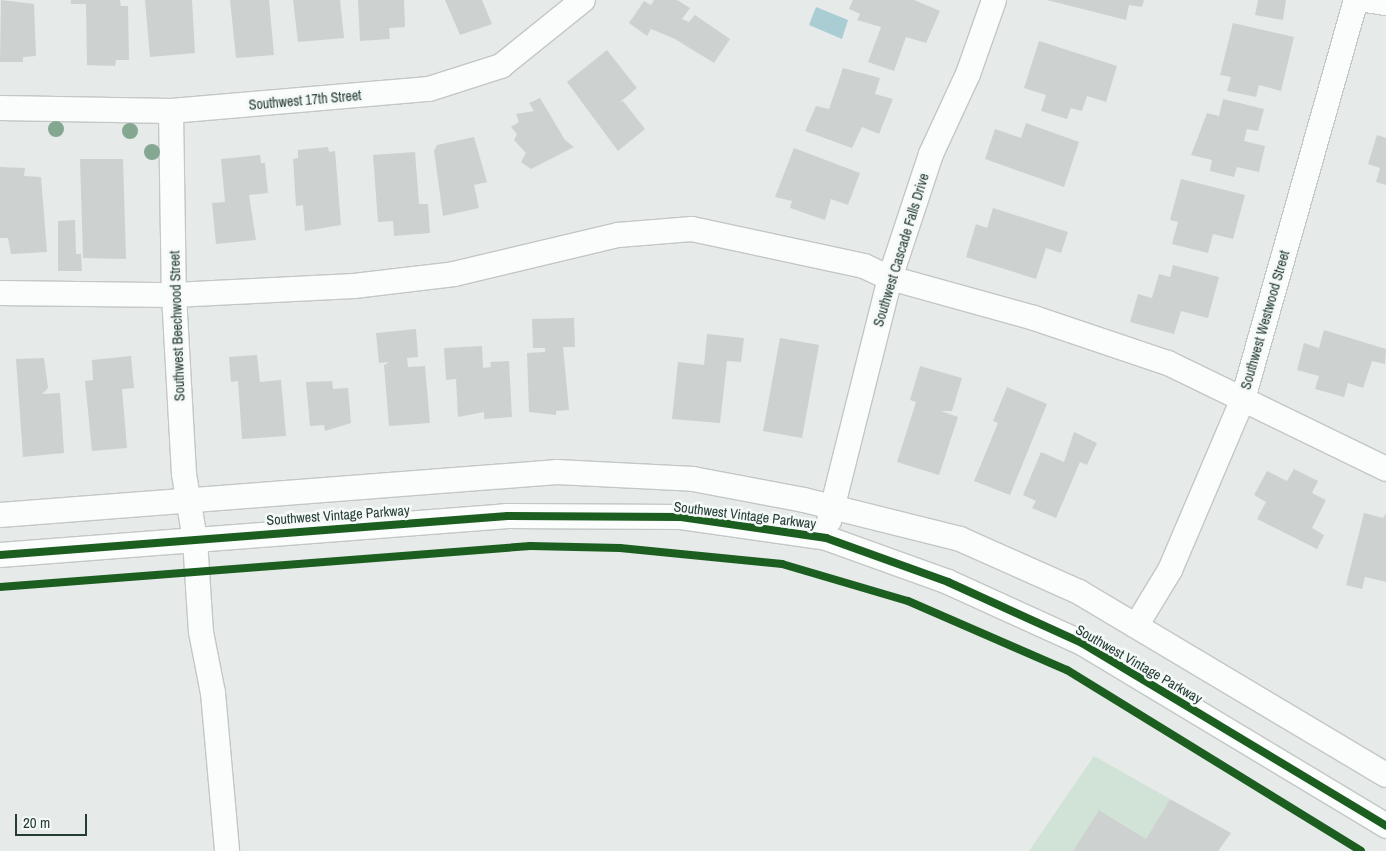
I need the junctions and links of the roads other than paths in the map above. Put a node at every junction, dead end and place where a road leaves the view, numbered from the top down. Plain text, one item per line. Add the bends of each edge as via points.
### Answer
1 (583, 0) edge
2 (994, 0) edge
3 (1356, 0) edge
4 (1366, 0) edge
5 (1386, 3) edge
6 (0, 108) edge
7 (171, 111) junction
8 (890, 278) junction
9 (0, 293) edge
10 (174, 295) junction
11 (1243, 400) junction
12 (1386, 469) edge
13 (188, 499) junction
14 (832, 505) junction
15 (0, 515) edge
16 (826, 538) junction
17 (195, 540) junction
18 (0, 555) edge
19 (1136, 626) junction
20 (1386, 775) edge
21 (1386, 826) edge
22 (227, 851) edge

1 - 7 street, Southwest 17th Street via 528,48 466,80 429,89
2 - 8 street, Southwest Cascade Falls Drive via 968,74 931,154
3 - 11 street, Southwest Westwood Street
4 - 5 street
6 - 7 street, Southwest 17th Street
7 - 10 street, Southwest Beechwood Street
8 - 10 street via 826,256 692,229 618,235 454,274 354,286
8 - 11 street via 1034,318 1168,363
8 - 14 street, Southwest Cascade Falls Drive
9 - 10 street
10 - 13 street, Southwest Beechwood Street
11 - 12 street
11 - 19 street, Southwest Westwood Street via 1170,570
13 - 14 street, Southwest Vintage Parkway via 557,472 693,479
13 - 15 street, Southwest Vintage Parkway
13 - 17 street, Southwest Beechwood Street
14 - 16 street, Southwest Cascade Falls Drive
14 - 19 street, Southwest Vintage Parkway via 960,539 1079,592
16 - 17 street, Southwest Vintage Parkway via 681,517 508,516
16 - 21 street, Southwest Vintage Parkway via 948,582 1082,643
17 - 18 street, Southwest Vintage Parkway
17 - 22 street, Southwest Beechwood Street
19 - 20 street, Southwest Vintage Parkway

